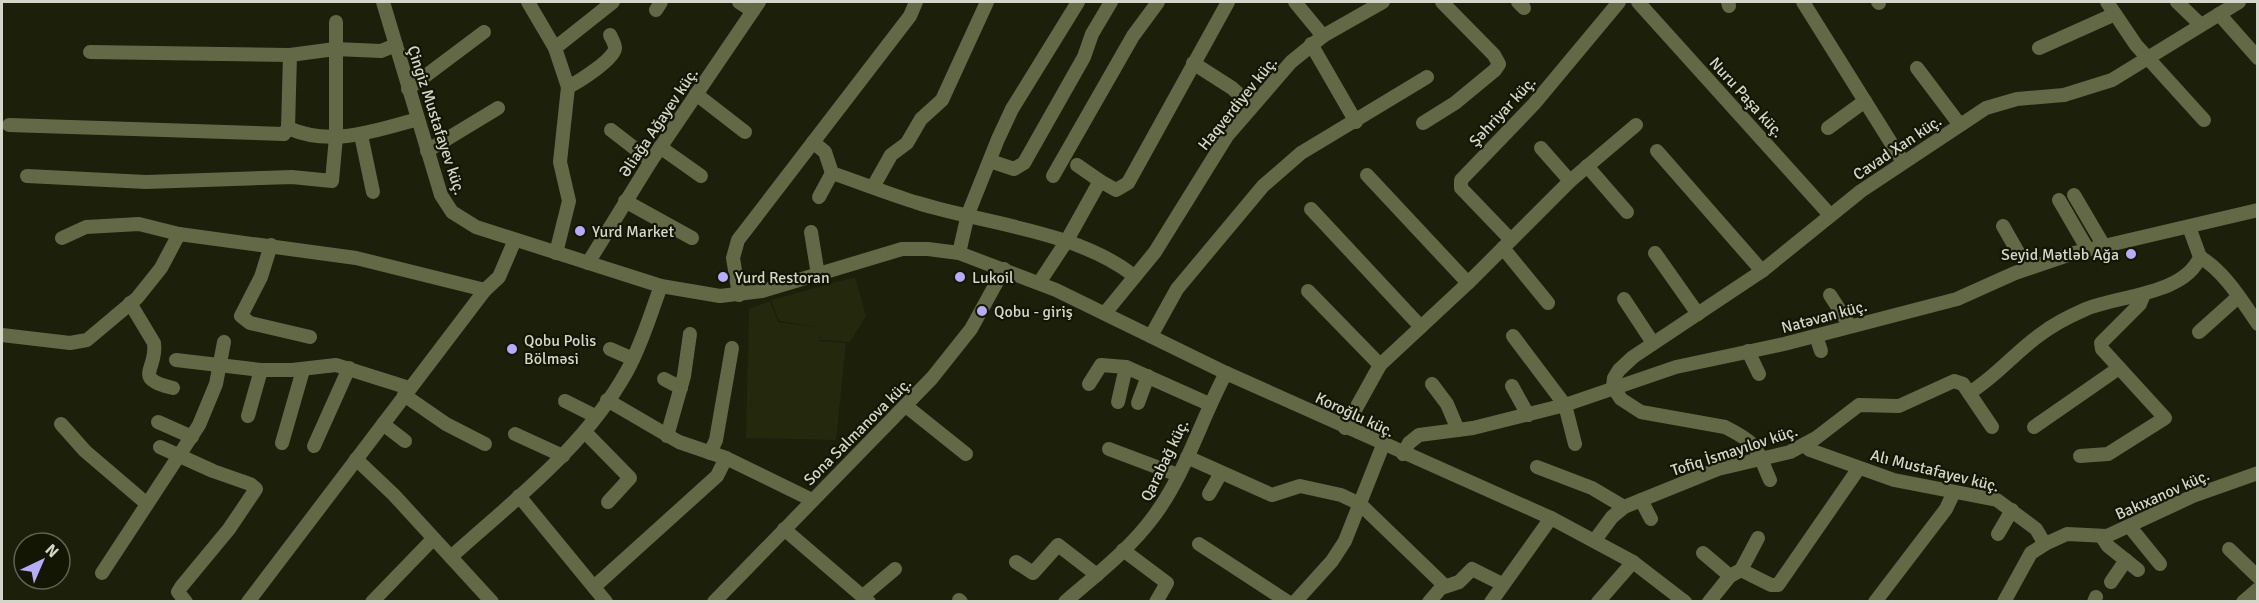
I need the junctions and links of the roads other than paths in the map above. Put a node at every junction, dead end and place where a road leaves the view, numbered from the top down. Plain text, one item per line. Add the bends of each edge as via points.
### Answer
1 (383, 2) edge
2 (528, 2) edge
3 (613, 2) edge
4 (739, 2) edge
5 (916, 2) edge
6 (987, 2) edge
7 (1078, 2) edge
8 (1111, 2) edge
9 (1158, 2) edge
10 (1228, 2) edge
11 (1295, 2) edge
12 (1442, 2) edge
13 (1619, 2) edge
14 (1638, 2) edge
15 (1803, 2) edge
16 (2177, 2) edge
17 (2239, 2) edge
18 (1377, 3) edge
19 (756, 6) edge
20 (2111, 8) edge
21 (2219, 14) junction
22 (336, 22) dead end
23 (2201, 25) junction
24 (484, 32) dead end
25 (610, 35) dead end
26 (1323, 36) junction
27 (1311, 44) junction
28 (396, 45) junction
29 (555, 48) junction
30 (2039, 48) dead end
31 (335, 49) junction
32 (90, 52) dead end
33 (290, 55) junction
34 (2258, 58) edge
35 (2148, 59) junction
36 (1193, 63) junction
37 (1917, 68) dead end
38 (1427, 77) dead end
39 (568, 87) junction
40 (408, 88) junction
41 (696, 94) junction
42 (1865, 101) junction
43 (1252, 106) junction
44 (498, 108) dead end
45 (418, 119) junction
46 (2204, 120) dead end
47 (1356, 122) junction
48 (1422, 123) dead end
49 (9, 125) dead end
50 (1636, 125) dead end
51 (1960, 125) junction
52 (288, 128) junction
53 (1828, 128) dead end
54 (611, 130) dead end
55 (745, 132) dead end
56 (361, 135) junction
57 (336, 137) junction
58 (813, 142) junction
59 (660, 147) junction
60 (1541, 148) dead end
61 (427, 151) junction
62 (1657, 151) dead end
63 (651, 160) junction
64 (990, 161) junction
65 (1903, 162) junction
66 (1077, 165) dead end
67 (1587, 165) junction
68 (832, 173) junction
69 (27, 176) dead end
70 (700, 176) dead end
71 (1053, 176) dead end
72 (1367, 176) dead end
73 (1100, 181) junction
74 (1570, 181) junction
75 (873, 187) junction
76 (373, 192) dead end
77 (2074, 195) dead end
78 (819, 197) dead end
79 (2059, 200) dead end
80 (625, 201) junction
81 (1311, 209) dead end
82 (2258, 210) edge
83 (1627, 212) dead end
84 (968, 214) junction
85 (1830, 215) junction
86 (2003, 226) dead end
87 (2189, 227) junction
88 (811, 232) dead end
89 (178, 234) junction
90 (62, 238) dead end
91 (692, 238) dead end
92 (514, 242) junction
93 (1066, 242) junction
94 (1507, 244) junction
95 (271, 245) junction
96 (2104, 246) junction
97 (2088, 250) junction
98 (556, 253) junction
99 (959, 253) junction
100 (1655, 253) dead end
101 (2200, 257) junction
102 (588, 263) junction
103 (2026, 268) junction
104 (1004, 269) junction
105 (1762, 271) junction
106 (818, 275) junction
107 (1133, 275) junction
108 (1039, 283) junction
109 (1468, 283) junction
110 (661, 286) junction
111 (485, 290) junction
112 (1308, 291) dead end
113 (2144, 294) junction
114 (739, 295) junction
115 (1830, 295) dead end
116 (2238, 297) junction
117 (1624, 299) dead end
118 (130, 303) junction
119 (1548, 303) dead end
120 (1105, 313) junction
121 (1698, 314) junction
122 (2258, 324) edge
123 (1850, 326) junction
124 (1421, 327) junction
125 (2199, 332) dead end
126 (690, 334) dead end
127 (2, 335) edge
128 (1150, 336) junction
129 (1513, 336) dead end
130 (1815, 336) junction
131 (310, 337) dead end
132 (224, 342) dead end
133 (1653, 343) junction
134 (732, 348) dead end
135 (610, 349) dead end
136 (1748, 351) junction
137 (1821, 351) dead end
138 (633, 359) junction
139 (176, 360) dead end
140 (1380, 365) junction
141 (218, 367) junction
142 (1126, 367) junction
143 (349, 368) junction
144 (2119, 368) junction
145 (261, 370) junction
146 (303, 370) junction
147 (1226, 373) junction
148 (1759, 375) dead end
149 (1148, 376) junction
150 (664, 379) dead end
151 (1089, 384) dead end
152 (1432, 384) dead end
153 (1512, 386) dead end
154 (1613, 387) junction
155 (173, 388) dead end
156 (681, 388) junction
157 (407, 392) junction
158 (1969, 393) junction
159 (607, 400) junction
160 (565, 401) dead end
161 (1118, 402) dead end
162 (1138, 403) dead end
163 (1209, 404) junction
164 (1565, 405) junction
165 (906, 406) junction
166 (1528, 415) junction
167 (249, 416) dead end
168 (595, 416) junction
169 (158, 422) dead end
170 (62, 424) dead end
171 (383, 424) junction
172 (1992, 427) dead end
173 (2034, 427) dead end
174 (1345, 428) junction
175 (1458, 430) junction
176 (585, 432) junction
177 (515, 434) dead end
178 (667, 436) junction
179 (192, 437) junction
180 (405, 441) dead end
181 (282, 443) dead end
182 (485, 444) dead end
183 (1575, 444) dead end
184 (1383, 445) junction
185 (314, 446) dead end
186 (1805, 446) junction
187 (160, 447) dead end
188 (1109, 449) dead end
189 (710, 453) junction
190 (966, 454) dead end
191 (1403, 454) junction
192 (563, 456) junction
193 (2080, 456) dead end
194 (180, 457) junction
195 (1187, 457) junction
196 (726, 458) junction
197 (1761, 458) junction
198 (356, 459) junction
199 (1537, 467) dead end
200 (1859, 468) junction
201 (1221, 473) junction
202 (2258, 473) edge
203 (1178, 475) junction
204 (1770, 480) dead end
205 (1954, 492) junction
206 (1209, 494) dead end
207 (519, 496) junction
208 (812, 500) junction
209 (1641, 500) junction
210 (609, 502) dead end
211 (147, 504) junction
212 (1360, 504) junction
213 (1624, 507) junction
214 (2012, 510) junction
215 (1551, 518) junction
216 (1651, 519) dead end
217 (2130, 527) junction
218 (784, 529) junction
219 (1998, 534) dead end
220 (1758, 537) dead end
221 (2102, 537) junction
222 (433, 540) junction
223 (1595, 540) junction
224 (2045, 543) junction
225 (1199, 544) dead end
226 (2229, 549) dead end
227 (1123, 550) junction
228 (1703, 553) dead end
229 (451, 557) junction
230 (2126, 561) junction
231 (1016, 562) dead end
232 (1633, 562) junction
233 (2160, 564) dead end
234 (896, 569) dead end
235 (2138, 570) dead end
236 (102, 573) dead end
237 (1735, 573) junction
238 (1097, 575) junction
239 (2258, 577) edge
240 (2111, 582) dead end
241 (1502, 584) junction
242 (1445, 586) junction
243 (594, 587) junction
244 (2258, 589) edge
245 (866, 599) edge
246 (186, 602) edge
247 (248, 602) edge
248 (372, 602) edge
249 (492, 602) edge
250 (606, 602) edge
251 (714, 602) edge
252 (1065, 602) edge
253 (1156, 602) edge
254 (1288, 602) edge
255 (1295, 602) edge
256 (1428, 602) edge
257 (1491, 602) edge
258 (1598, 602) edge
259 (1685, 602) edge
260 (1709, 602) edge
261 (1875, 602) edge
262 (2004, 602) edge
263 (2243, 602) edge

1 - 28 street, Çingiz Mustafayev küç.
2 - 29 street
3 - 29 street
4 - 19 street
5 - 58 street via 910,16
6 - 75 street via 942,100 921,119 908,143 891,155
7 - 64 street via 1012,109
8 - 64 street via 1024,163 1014,170
9 - 71 street via 1133,36
10 - 36 street
11 - 26 street
12 - 48 street via 1499,64 1455,103
13 - 94 street, Şəhriyar küç. via 1534,104 1461,180 1461,188
14 - 85 street, Nuru Paşa küç.
15 - 42 street
16 - 23 street
17 - 21 street, Cavad Xan küç.
18 - 26 street, Haqverdiyev küç.
19 - 41 street, Əliağa Ağayev küç.
20 - 30 street
20 - 35 street
21 - 23 street, Cavad Xan küç.
21 - 34 street
22 - 31 street
23 - 35 street, Cavad Xan küç.
24 - 40 street
25 - 39 street via 615,45 613,54 584,79
26 - 27 street, Haqverdiyev küç.
27 - 43 street, Haqverdiyev küç.
27 - 47 street
28 - 31 street via 381,51
28 - 40 street, Çingiz Mustafayev küç.
29 - 39 street
31 - 33 street
31 - 57 street
32 - 33 street
33 - 52 street
35 - 46 street
35 - 51 street, Cavad Xan küç. via 2099,85 2064,95 2001,102
36 - 43 street via 1223,81
36 - 73 street via 1128,183 1116,190
37 - 51 street
38 - 47 street
39 - 98 street via 560,162 569,201
40 - 45 street, Çingiz Mustafayev küç.
41 - 55 street
41 - 59 street, Əliağa Ağayev küç.
42 - 53 street
42 - 65 street
43 - 107 street, Haqverdiyev küç. via 1215,154 1155,252
44 - 61 street
45 - 56 street
45 - 61 street, Çingiz Mustafayev küç.
47 - 128 street via 1301,153 1263,186 1177,289
49 - 52 street via 284,134
50 - 67 street
51 - 65 street, Cavad Xan küç.
52 - 57 street
54 - 63 street
56 - 57 street
56 - 76 street
57 - 69 street via 334,177 327,182 292,177 146,182
58 - 68 street via 825,152
58 - 114 street via 738,240 734,258
59 - 63 street, Əliağa Ağayev küç.
59 - 70 street
60 - 74 street
61 - 92 street, Çingiz Mustafayev küç. via 441,195 452,212 476,228
62 - 105 street
63 - 80 street, Əliağa Ağayev küç.
64 - 84 street
65 - 85 street, Cavad Xan küç.
66 - 73 street
67 - 74 street
67 - 83 street
68 - 75 street
68 - 78 street
72 - 109 street
73 - 93 street
74 - 94 street
75 - 84 street via 920,204
77 - 96 street
79 - 97 street
80 - 91 street
80 - 102 street, Əliağa Ağayev küç.
81 - 124 street
82 - 87 street, Natəvan küç.
84 - 93 street
84 - 99 street
85 - 105 street, Cavad Xan küç.
86 - 103 street
87 - 96 street, Natəvan küç.
87 - 101 street
88 - 106 street
89 - 90 street via 125,223 86,227
89 - 95 street
89 - 118 street via 161,268
92 - 98 street, Çingiz Mustafayev küç.
92 - 111 street via 499,277
93 - 107 street via 1111,260
93 - 108 street
94 - 109 street
94 - 119 street, Şəhriyar küç.
95 - 111 street via 356,258
95 - 131 street via 261,277 241,316 250,323
96 - 97 street, Natəvan küç.
97 - 103 street, Natəvan küç.
98 - 102 street, Çingiz Mustafayev küç.
99 - 104 street, Çingiz Mustafayev küç.
99 - 106 street, Çingiz Mustafayev küç. via 902,249
100 - 121 street
101 - 113 street via 2193,270
101 - 116 street via 2213,266
102 - 110 street, Çingiz Mustafayev küç.
103 - 123 street, Natəvan küç. via 1957,298
104 - 108 street, Koroğlu küç.
104 - 165 street, Sona Salmanova küç. via 971,329
105 - 121 street, Cavad Xan küç.
106 - 114 street, Çingiz Mustafayev küç.
107 - 120 street, Haqverdiyev küç.
108 - 120 street, Koroğlu küç.
109 - 124 street
110 - 114 street, Çingiz Mustafayev küç. via 711,296
110 - 138 street
111 - 157 street
112 - 140 street
113 - 144 street via 2140,304 2101,343
113 - 158 street via 2101,303 2064,320 2042,333
115 - 123 street
116 - 122 street
116 - 125 street
117 - 133 street
118 - 127 street via 87,340 70,343
118 - 155 street via 154,343 150,379
120 - 128 street, Koroğlu küç.
121 - 133 street, Cavad Xan küç.
123 - 130 street, Natəvan küç.
124 - 140 street
126 - 156 street
128 - 147 street, Koroğlu küç.
129 - 164 street
130 - 136 street, Natəvan küç.
130 - 137 street
132 - 141 street
133 - 154 street, Cavad Xan küç. via 1619,370
134 - 189 street via 716,440
135 - 138 street
136 - 148 street
136 - 154 street, Natəvan küç. via 1676,367
138 - 159 street
139 - 141 street
140 - 174 street
141 - 145 street
141 - 179 street via 213,394
142 - 149 street
142 - 151 street via 1101,365
142 - 161 street
143 - 146 street via 321,365
143 - 157 street
143 - 185 street
144 - 173 street
144 - 193 street via 2165,418 2108,454
145 - 146 street
145 - 167 street
146 - 181 street
147 - 163 street, Qarabağ küç.
147 - 174 street, Koroğlu küç.
149 - 162 street
149 - 163 street
150 - 156 street
152 - 175 street via 1447,404
153 - 166 street
154 - 164 street, Natəvan küç.
154 - 197 street via 1621,399 1641,412 1725,427 1755,445
156 - 178 street
157 - 171 street
157 - 182 street via 446,424
158 - 172 street
158 - 186 street, Tofiq İsmayılov küç. via 1964,384 1954,381 1899,406 1859,405
159 - 168 street
159 - 178 street
160 - 168 street
163 - 195 street, Qarabağ küç.
164 - 166 street, Natəvan küç.
164 - 183 street
165 - 190 street
165 - 208 street, Sona Salmanova küç.
166 - 175 street, Natəvan küç.
168 - 176 street
169 - 179 street
170 - 211 street via 86,451
171 - 180 street
171 - 198 street
174 - 184 street, Koroğlu küç.
175 - 191 street, Natəvan küç. via 1419,435
176 - 192 street
176 - 210 street via 630,478
177 - 192 street
178 - 189 street
179 - 194 street
184 - 191 street, Koroğlu küç.
184 - 212 street
186 - 197 street, Tofiq İsmayılov küç.
186 - 200 street, Alı Mustafayev küç.
187 - 194 street
188 - 203 street
189 - 196 street
191 - 215 street, Koroğlu küç.
192 - 207 street
194 - 211 street
194 - 246 street via 256,489 181,587 178,592
195 - 201 street
195 - 203 street, Qarabağ küç.
196 - 208 street
196 - 243 street via 717,476
197 - 204 street
197 - 209 street, Tofiq İsmayılov küç. via 1719,469
198 - 222 street
198 - 247 street
199 - 213 street via 1601,493
200 - 205 street, Alı Mustafayev küç. via 1894,480
200 - 237 street via 1778,585
201 - 206 street
201 - 212 street via 1272,495 1300,486 1341,495
202 - 217 street, Bakıxanov küç. via 2184,500
203 - 227 street, Qarabağ küç. via 1156,514
205 - 214 street, Alı Mustafayev küç. via 1997,500
205 - 261 street via 1946,509
207 - 229 street
207 - 243 street
208 - 218 street, Sona Salmanova küç.
209 - 213 street, Tofiq İsmayılov küç.
209 - 216 street
211 - 236 street
212 - 242 street
212 - 255 street via 1338,552
213 - 223 street, Tofiq İsmayılov küç.
214 - 219 street
214 - 224 street, Alı Mustafayev küç. via 2041,534
215 - 223 street, Koroğlu küç.
215 - 241 street
217 - 221 street, Bakıxanov küç.
217 - 233 street
218 - 245 street
218 - 251 street, Sona Salmanova küç.
220 - 237 street
221 - 224 street, Bakıxanov küç. via 2067,534
221 - 230 street
222 - 229 street
222 - 248 street
223 - 232 street, Koroğlu küç.
224 - 262 street, Bakıxanov küç. via 2031,553
225 - 254 street
226 - 239 street
227 - 238 street, Qarabağ küç.
227 - 253 street via 1171,577
228 - 237 street
229 - 249 street
230 - 235 street
230 - 240 street
231 - 238 street via 1033,573 1058,545
232 - 258 street
232 - 259 street, Koroğlu küç.
234 - 245 street
237 - 260 street
238 - 252 street, Qarabağ küç.
241 - 242 street via 1472,569 1459,582
241 - 257 street
242 - 256 street
243 - 250 street
244 - 263 street

